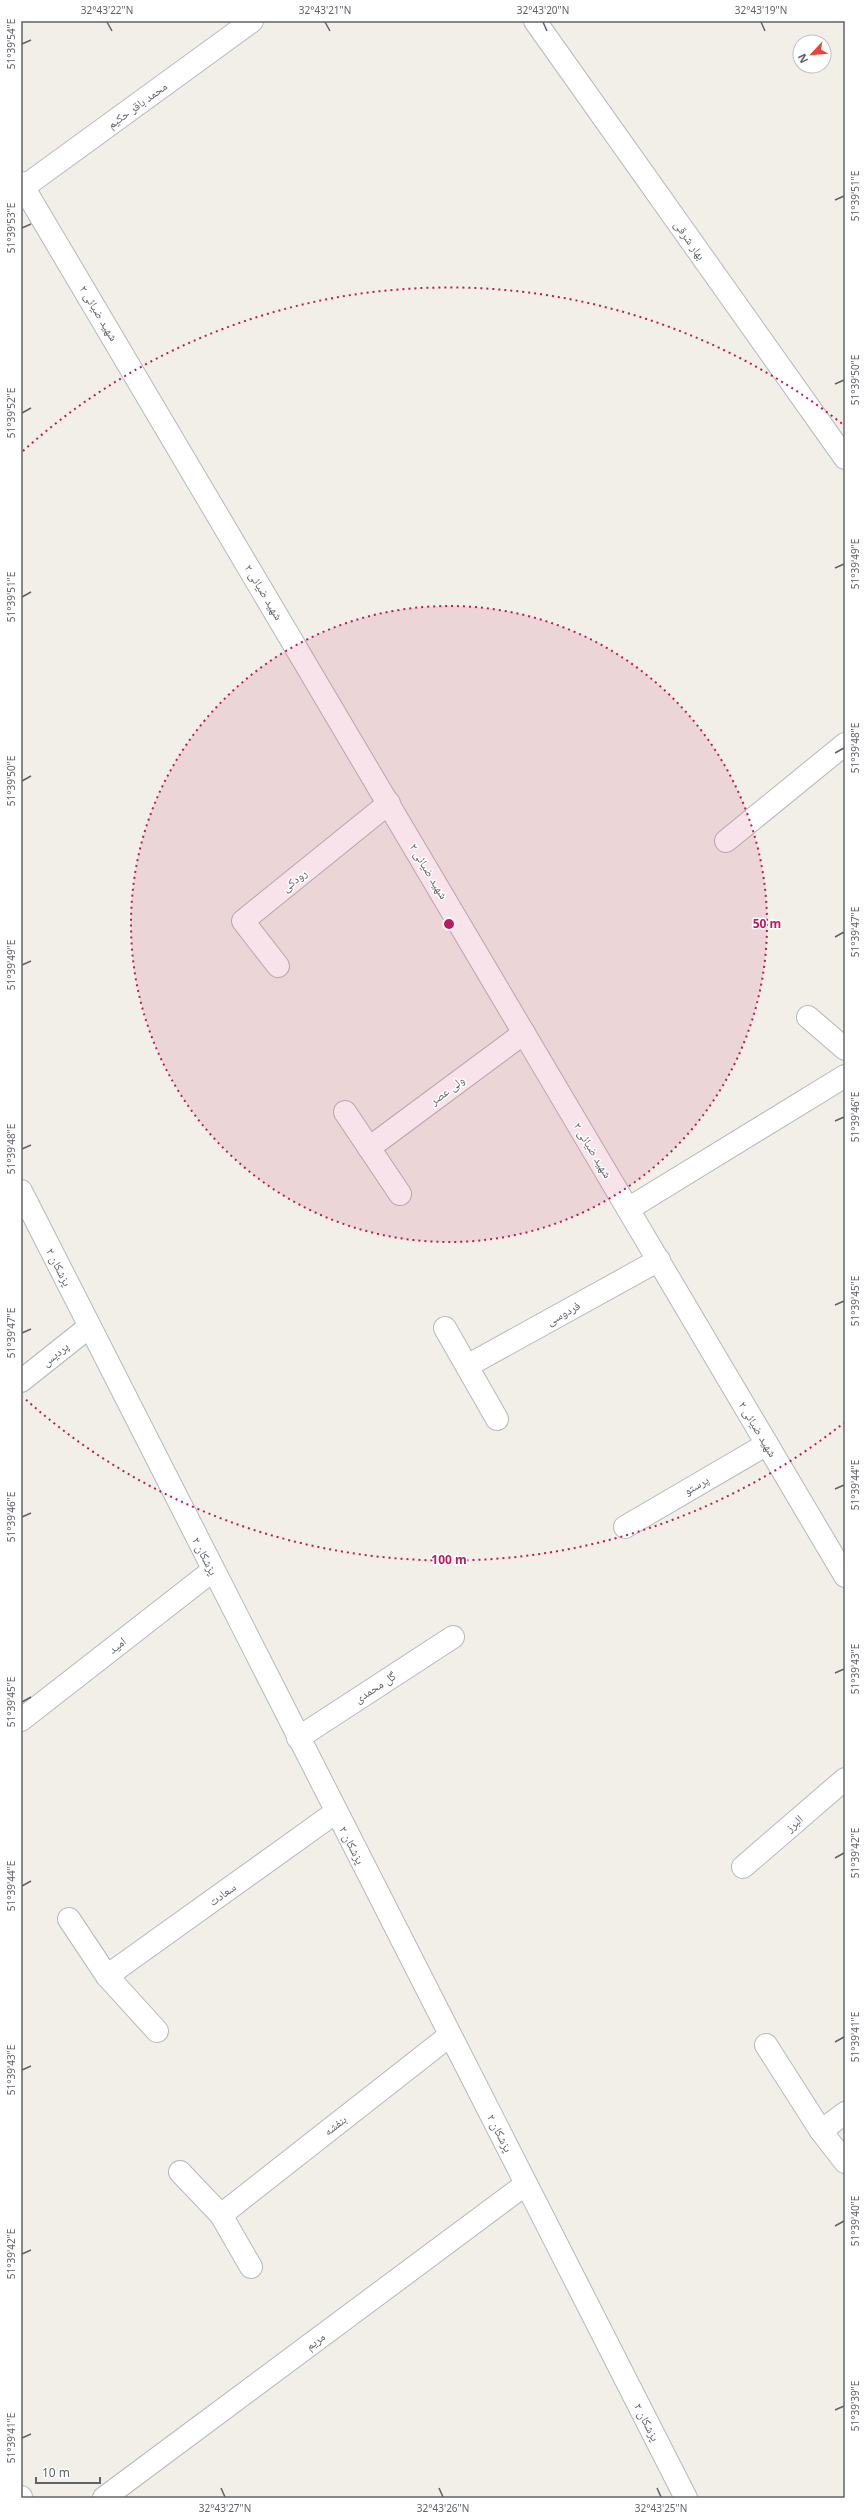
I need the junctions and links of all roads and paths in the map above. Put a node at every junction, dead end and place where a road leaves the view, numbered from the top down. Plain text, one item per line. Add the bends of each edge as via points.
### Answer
1 (252, 21) edge
2 (534, 21) edge
3 (22, 187) edge
4 (845, 458) edge
5 (845, 744) edge
6 (389, 803) junction
7 (726, 841) dead end
8 (278, 966) dead end
9 (808, 1017) dead end
10 (524, 1033) junction
11 (845, 1049) edge
12 (845, 1076) edge
13 (345, 1112) dead end
14 (369, 1148) junction
15 (21, 1191) edge
16 (400, 1194) dead end
17 (628, 1208) junction
18 (659, 1260) junction
19 (89, 1327) junction
20 (445, 1328) dead end
21 (467, 1366) junction
22 (21, 1381) edge
23 (497, 1419) dead end
24 (767, 1444) junction
25 (625, 1527) dead end
26 (212, 1571) junction
27 (845, 1576) edge
28 (453, 1636) dead end
29 (21, 1720) edge
30 (298, 1738) junction
31 (845, 1779) edge
32 (336, 1812) junction
33 (743, 1867) dead end
34 (69, 1920) dead end
35 (107, 1976) junction
36 (157, 2032) dead end
37 (449, 2036) junction
38 (766, 2045) dead end
39 (845, 2113) edge
40 (821, 2131) junction
41 (845, 2162) edge
42 (180, 2172) dead end
43 (526, 2184) junction
44 (222, 2215) junction
45 (251, 2267) dead end
46 (104, 2498) edge
47 (686, 2498) edge

1 - 3 street, محمد باقر حکیم
2 - 4 street, بهار شرقی
3 - 6 street, شهید ضیائی ۲
5 - 7 street
6 - 8 street, رودکی via 243,922
6 - 10 street, شهید ضیائی ۲
9 - 11 street
10 - 14 street, ولی عصر
10 - 17 street, شهید ضیائی ۲
12 - 17 street
13 - 14 street
14 - 16 street
15 - 19 street, پزشکان ۲
17 - 18 street, شهید ضیائی ۲
18 - 21 street, فردوسی
18 - 24 street, شهید ضیائی ۲
19 - 22 street, پردیس
19 - 26 street, پزشکان ۲
20 - 21 street
21 - 23 street
24 - 25 street, پرستو
24 - 27 street, شهید ضیائی ۲
26 - 29 street, امید
26 - 30 street, پزشکان ۲
28 - 30 street, گل محمدی
30 - 32 street, پزشکان ۲
31 - 33 street, البرز
32 - 35 street, سعادت
32 - 37 street, پزشکان ۲
34 - 35 street
35 - 36 street
37 - 43 street, پزشکان ۲
37 - 44 street, بنفشه
38 - 40 street
39 - 40 street
40 - 41 street
42 - 44 street
43 - 46 street, مریم
43 - 47 street, پزشکان ۲
44 - 45 street

